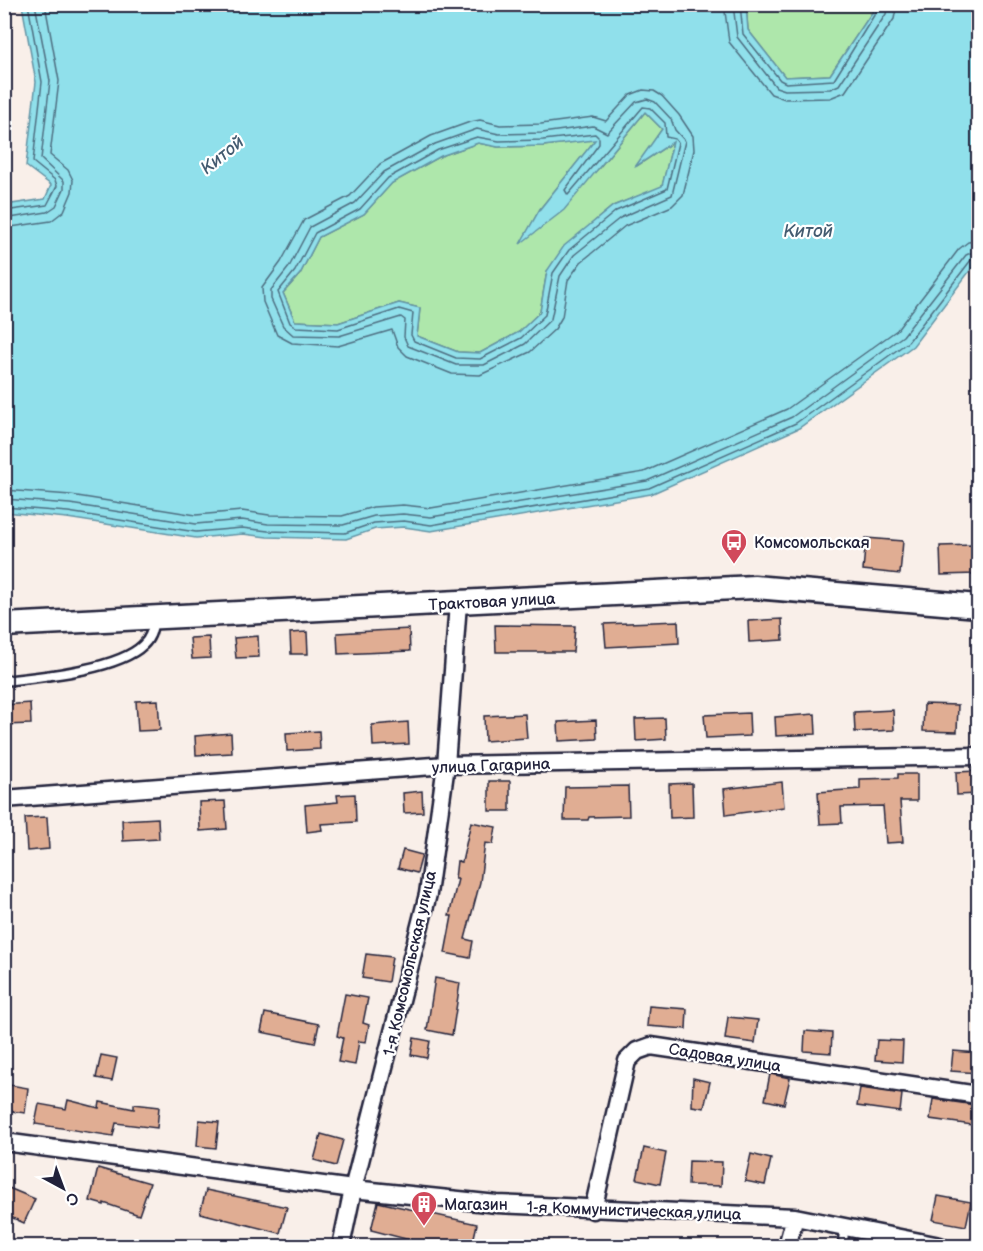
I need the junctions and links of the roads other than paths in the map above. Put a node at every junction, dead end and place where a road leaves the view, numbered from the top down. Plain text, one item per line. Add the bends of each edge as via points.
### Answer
1 (458, 603) junction
2 (978, 606) edge
3 (154, 620) junction
4 (4, 625) edge
5 (4, 681) edge
6 (978, 756) edge
7 (446, 765) junction
8 (4, 800) edge
9 (978, 1095) edge
10 (4, 1142) edge
11 (353, 1189) junction
12 (593, 1210) junction
13 (795, 1217) junction
14 (844, 1227) junction
15 (341, 1246) edge
16 (787, 1246) edge
17 (843, 1246) edge
18 (940, 1246) edge

1 - 2 street, Трактовая улица via 754,587
1 - 3 street, Трактовая улица
1 - 7 street, 1-я Комсомольская улица
3 - 4 street, Трактовая улица
3 - 5 lane via 150,636 131,654 66,674
6 - 7 street, улица Гагарина
7 - 8 street, улица Гагарина
7 - 11 street, 1-я Комсомольская улица via 428,894
9 - 12 street, Садовая улица via 651,1046 637,1051 627,1061
10 - 11 street, 1-я Коммунистическая улица
11 - 12 street, 1-я Коммунистическая улица
11 - 15 street, 1-я Комсомольская улица
12 - 13 street, 1-я Коммунистическая улица
13 - 14 street, 1-я Коммунистическая улица
13 - 16 street
14 - 17 lane
14 - 18 street, 1-я Коммунистическая улица

